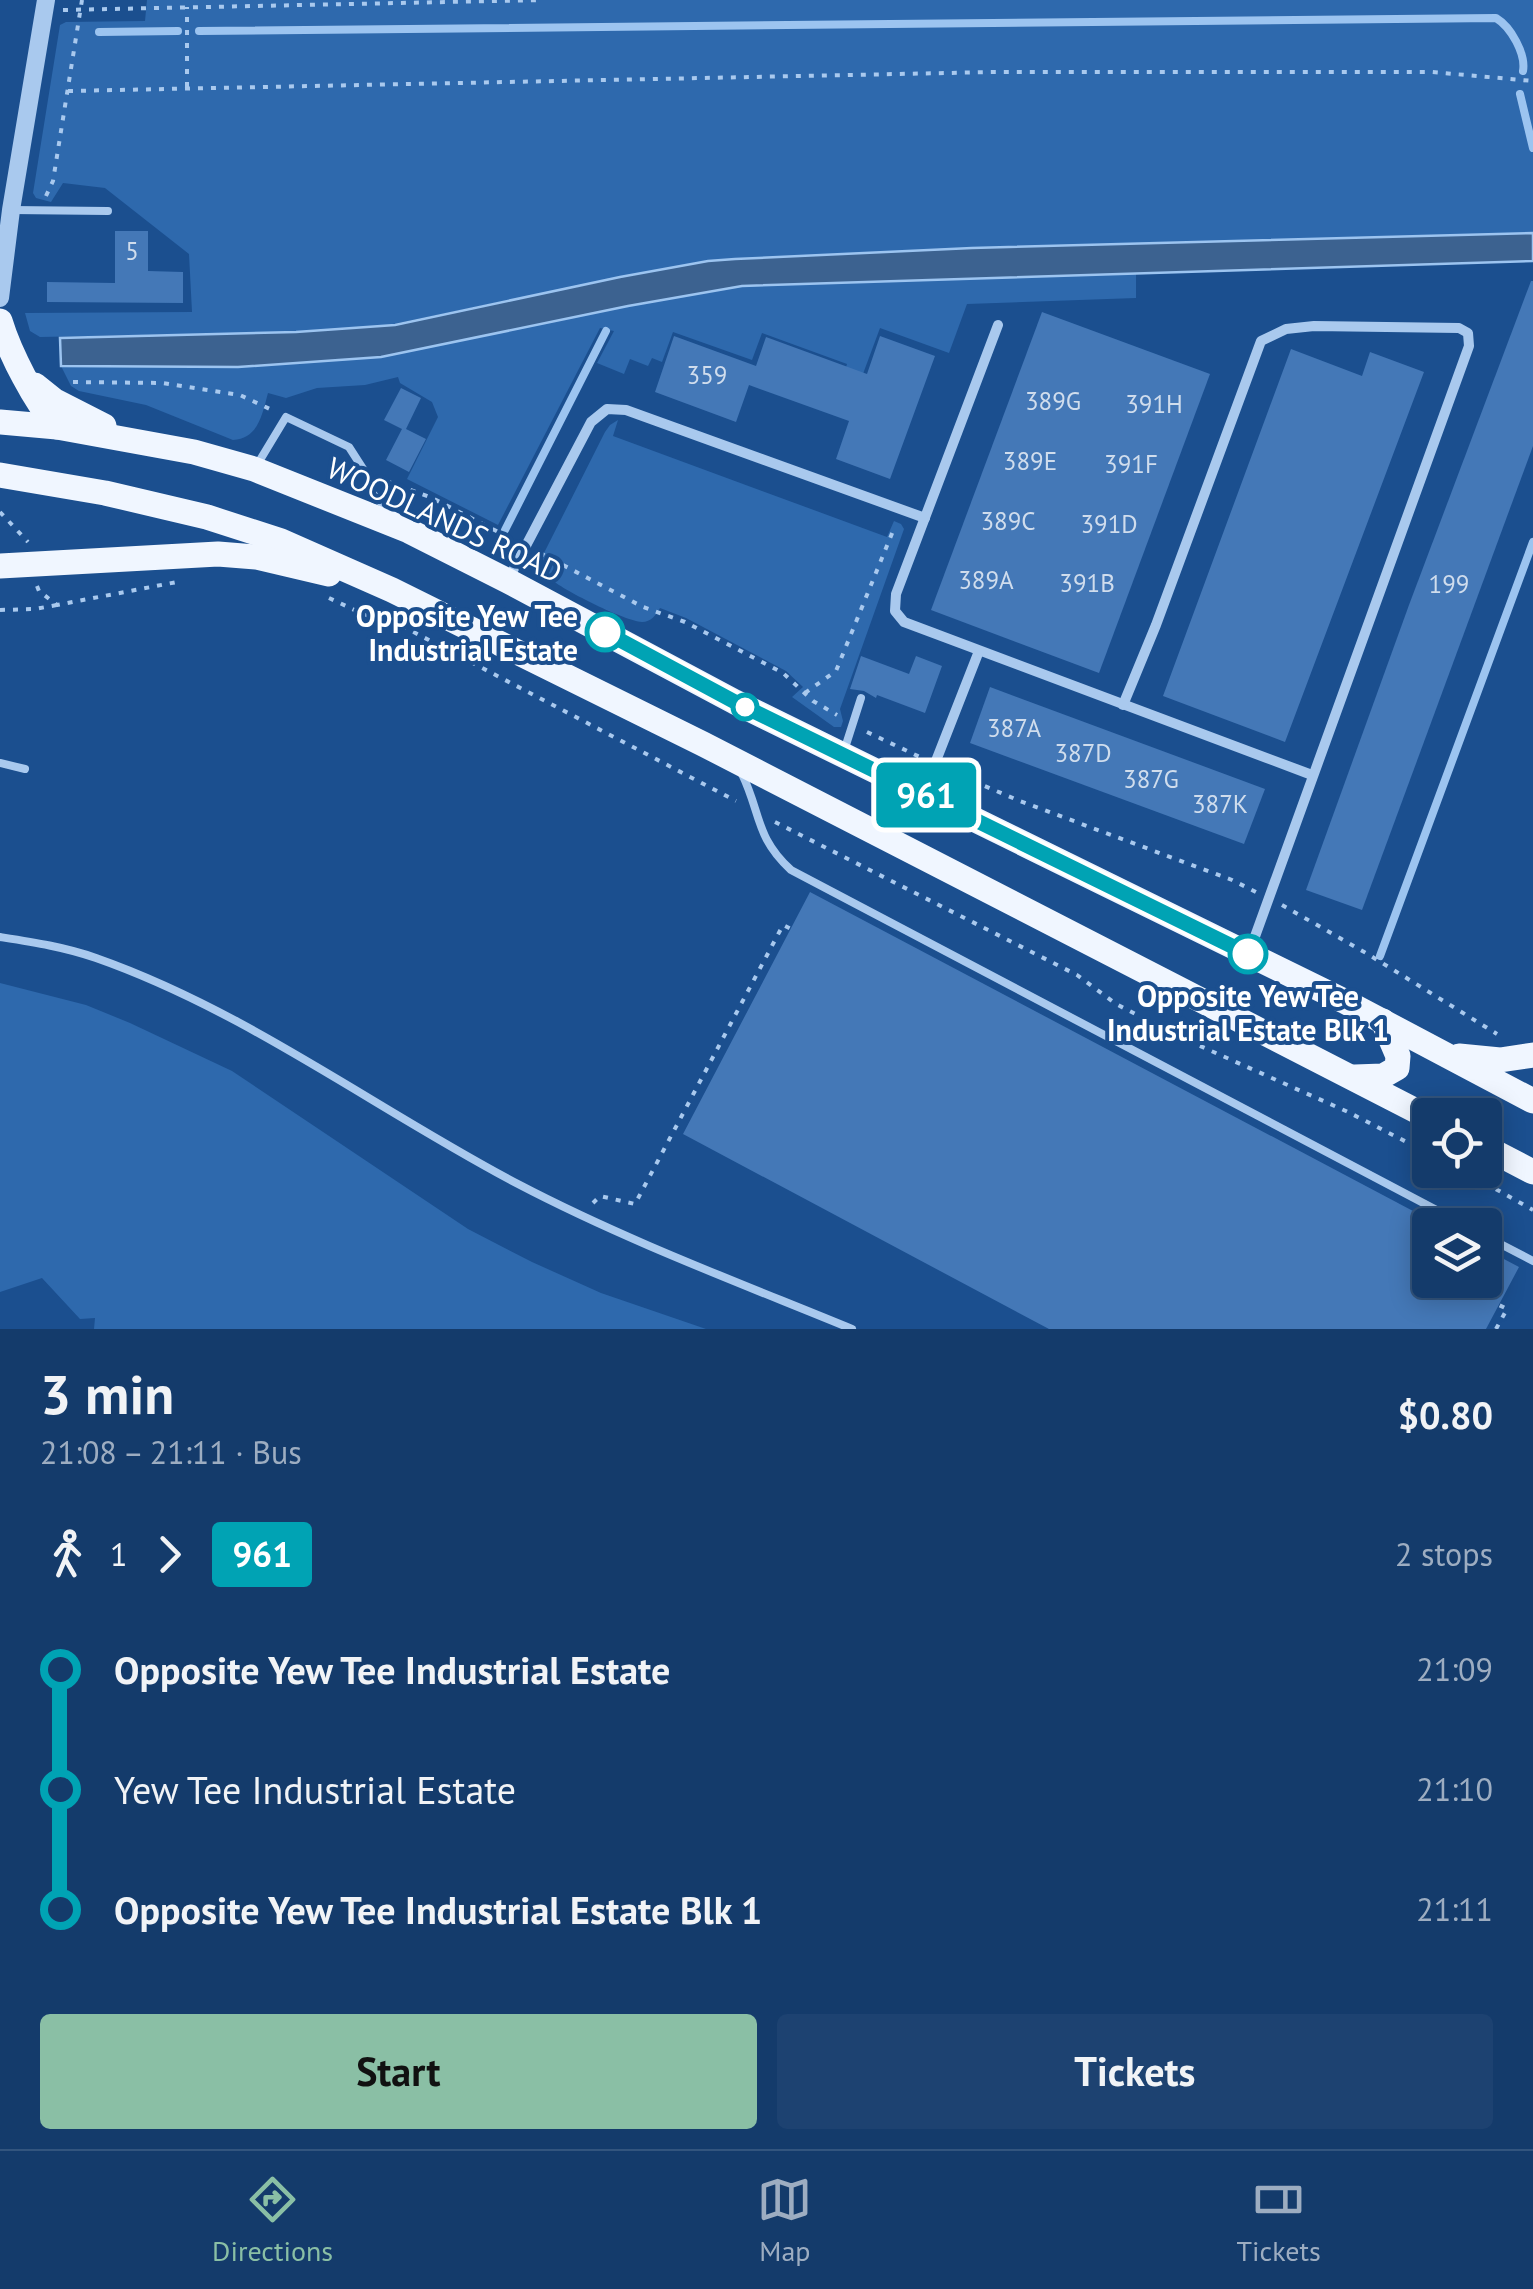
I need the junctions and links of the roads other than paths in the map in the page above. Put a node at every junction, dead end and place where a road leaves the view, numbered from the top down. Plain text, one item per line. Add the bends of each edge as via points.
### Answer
1 (45, 5) edge
2 (11, 210) junction
3 (108, 210) dead end
4 (0, 298) edge
5 (0, 322) edge
6 (998, 325) dead end
7 (26, 376) junction
8 (0, 422) edge
9 (57, 427) junction
10 (126, 438) junction
11 (254, 469) junction
12 (0, 475) edge
13 (925, 518) junction
14 (409, 531) junction
15 (0, 566) edge
16 (508, 580) junction
17 (392, 590) junction
18 (979, 651) junction
19 (861, 698) dead end
20 (1123, 704) junction
21 (843, 756) junction
22 (735, 761) junction
23 (0, 762) edge
24 (25, 769) dead end
25 (1312, 775) junction
26 (923, 794) junction
27 (0, 937) edge
28 (1248, 954) junction
29 (1383, 1020) junction
30 (1450, 1056) junction
31 (1533, 1056) edge
32 (1349, 1076) junction
33 (1533, 1101) edge
34 (1412, 1109) edge
35 (1502, 1156) edge
36 (1533, 1172) edge
37 (1433, 1208) edge
38 (1502, 1245) edge
39 (1533, 1261) edge
40 (852, 1329) edge

1 - 2 street
2 - 3 lane
2 - 4 street
5 - 7 main road
6 - 13 street
7 - 9 main road
7 - 10 main road via 55,401
8 - 9 main road, WOODLANDS ROAD
9 - 10 main road, WOODLANDS ROAD
10 - 11 main road, WOODLANDS ROAD
11 - 14 main road, WOODLANDS ROAD
11 - 14 lane via 286,417 350,447 371,492
12 - 17 main road via 208,517
13 - 16 street via 626,410 607,409 591,422
13 - 18 street via 895,611 904,622
14 - 16 main road, WOODLANDS ROAD
15 - 17 main road via 218,554
16 - 21 main road, WOODLANDS ROAD
17 - 22 main road
18 - 20 street
18 - 26 street
19 - 21 lane
20 - 25 street
20 - 25 street via 1260,341 1314,326 1459,328 1468,333 1469,346
21 - 26 main road, WOODLANDS ROAD
22 - 32 main road
22 - 37 lane via 774,854 790,870
23 - 24 lane
25 - 28 street
26 - 28 main road, WOODLANDS ROAD
27 - 40 lane via 94,957 158,982 519,1184 736,1284
28 - 29 main road, WOODLANDS ROAD
29 - 30 main road, WOODLANDS ROAD
29 - 32 main road via 1397,1068 1388,1075
30 - 31 main road
30 - 33 main road, WOODLANDS ROAD
32 - 34 main road
35 - 36 main road
38 - 39 lane

